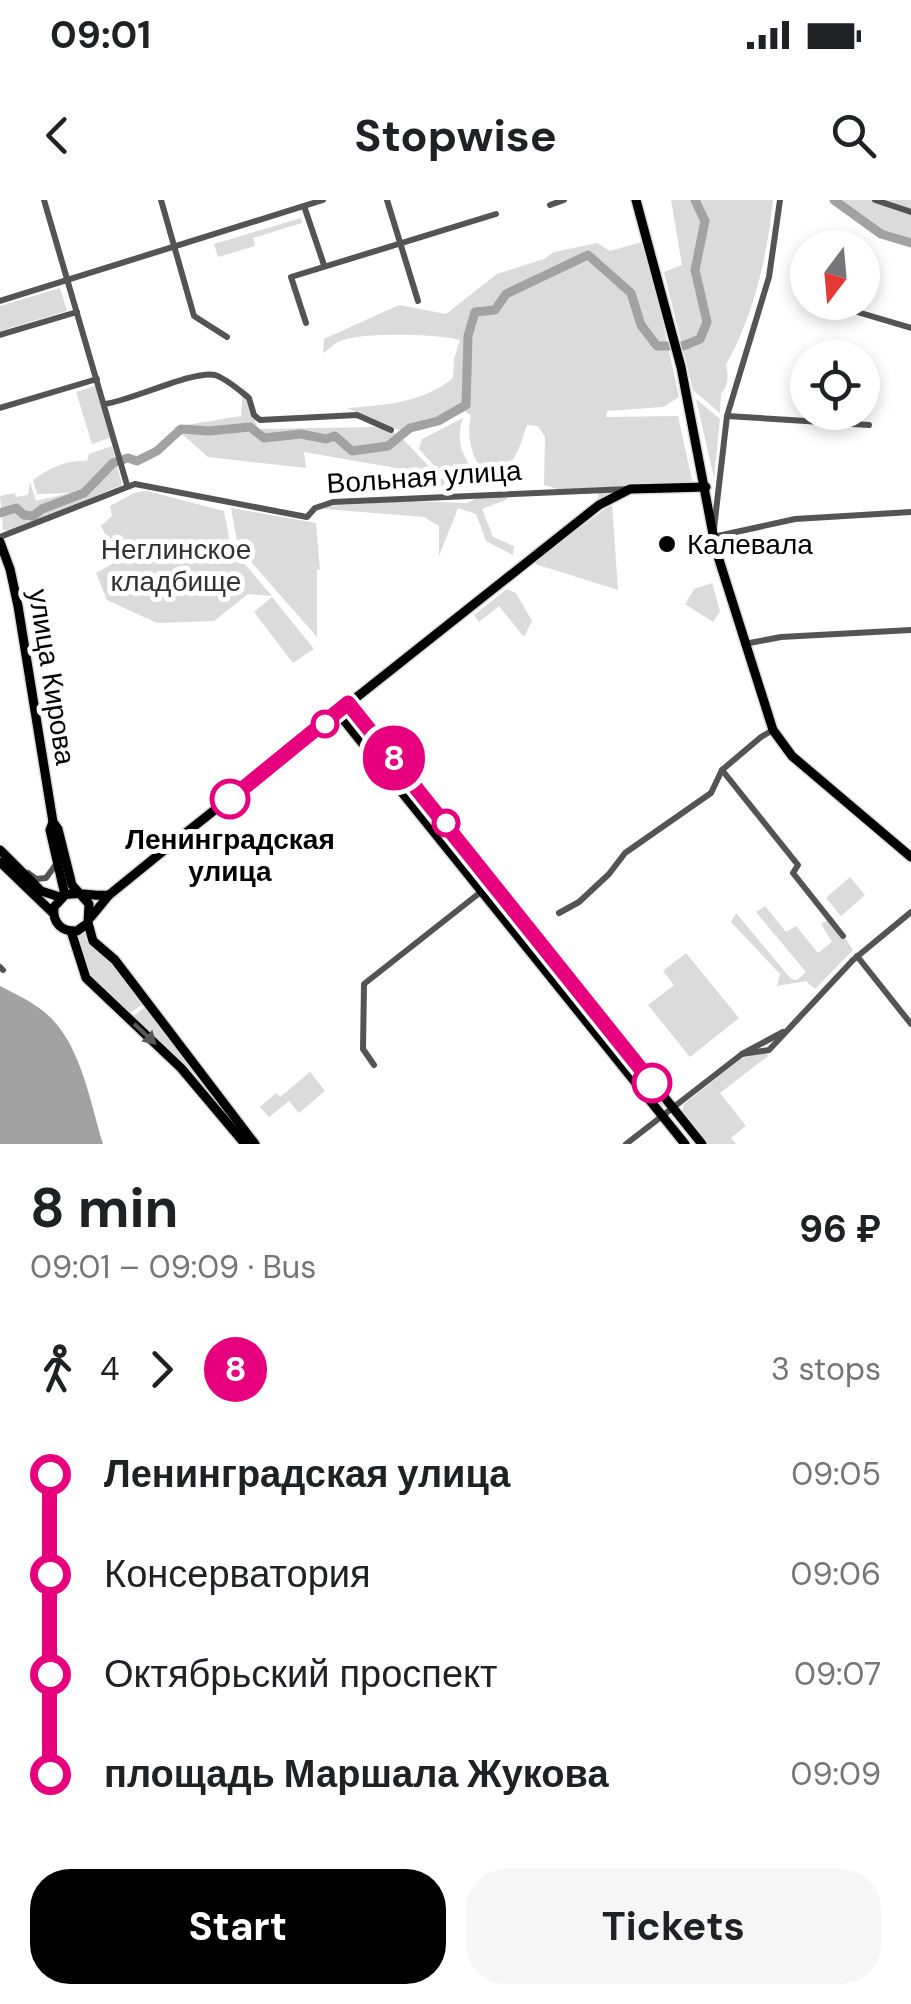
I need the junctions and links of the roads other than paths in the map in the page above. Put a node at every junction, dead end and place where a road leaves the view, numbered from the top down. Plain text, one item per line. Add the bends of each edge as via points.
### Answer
1 (44, 200) edge
2 (161, 200) edge
3 (323, 200) edge
4 (386, 200) edge
5 (564, 200) edge
6 (636, 200) edge
7 (780, 200) edge
8 (875, 200) edge
9 (304, 206) junction
10 (550, 206) dead end
11 (911, 212) edge
12 (496, 214) dead end
13 (400, 243) junction
14 (174, 248) junction
15 (324, 265) junction
16 (67, 280) junction
17 (0, 301) edge
18 (418, 301) dead end
19 (78, 315) junction
20 (880, 318) edge
21 (306, 323) dead end
22 (911, 328) edge
23 (0, 335) edge
24 (227, 338) dead end
25 (97, 379) junction
26 (105, 404) junction
27 (0, 408) edge
28 (727, 416) junction
29 (790, 420) edge
30 (391, 430) dead end
31 (720, 479) junction
32 (127, 485) junction
33 (706, 487) junction
34 (630, 489) junction
35 (911, 512) edge
36 (714, 537) junction
37 (0, 540) edge
38 (911, 630) edge
39 (744, 644) junction
40 (348, 703) junction
41 (338, 713) junction
42 (773, 730) junction
43 (722, 770) junction
44 (53, 822) junction
45 (0, 850) edge
46 (911, 857) edge
47 (0, 862) edge
48 (56, 863) junction
49 (483, 890) junction
50 (79, 894) junction
51 (109, 895) junction
52 (62, 896) junction
53 (911, 912) edge
54 (53, 913) junction
55 (559, 913) dead end
56 (90, 920) junction
57 (71, 932) junction
58 (843, 936) dead end
59 (857, 956) junction
60 (555, 961) junction
61 (545, 968) junction
62 (911, 1024) edge
63 (374, 1065) dead end
64 (220, 1105) junction
65 (672, 1107) junction
66 (661, 1116) junction
67 (241, 1132) junction
68 (245, 1144) edge
69 (255, 1144) edge
70 (626, 1144) edge
71 (685, 1144) edge
72 (702, 1144) edge

1 - 16 street
2 - 14 street
3 - 9 street
4 - 13 street
5 - 10 street
6 - 33 main road via 671,321
7 - 28 street via 768,277
8 - 11 street
9 - 14 street
9 - 15 street
12 - 13 street
13 - 15 street
13 - 18 street
14 - 16 street
14 - 24 street via 194,316
15 - 21 street via 291,277
16 - 17 street
16 - 19 street
19 - 23 street
19 - 25 street
20 - 22 street
25 - 26 street
25 - 27 street
26 - 30 street via 214,375 249,398 260,420 357,416
26 - 32 street
28 - 29 street
28 - 31 street
31 - 33 street
31 - 36 street
32 - 34 street, Вольная улица via 307,517 333,502
32 - 37 street
33 - 34 main road
33 - 36 main road
34 - 40 main road via 599,505
35 - 36 street via 795,519
36 - 39 main road
37 - 44 main road, улица Кирова via 18,606
38 - 39 street
39 - 42 main road
40 - 41 main road
40 - 60 main road
41 - 49 main road
41 - 51 main road
42 - 43 street
42 - 46 main road via 792,756
43 - 55 street via 711,793 625,853 579,902
43 - 58 street via 798,865 792,873
44 - 48 main road, улица Кирова
44 - 50 main road, улица Кирова
45 - 48 street via 36,879 46,878
45 - 52 main road via 41,891
47 - 54 main road
48 - 52 main road, улица Кирова
49 - 61 main road
49 - 63 street via 364,984 363,1049
50 - 51 main road
50 - 52 main road
50 - 56 main road via 90,904
51 - 56 main road
52 - 54 main road
53 - 59 street
54 - 57 main road
56 - 57 main road
56 - 64 main road via 93,941
57 -> 64 main road via 86,978
59 - 62 street
59 - 65 street via 769,1050 742,1054
60 - 61 main road
60 - 65 main road
61 - 66 main road
64 - 67 main road
65 - 66 street
65 - 72 main road
66 - 70 street
66 - 71 main road
67 - 68 main road
67 - 69 main road

